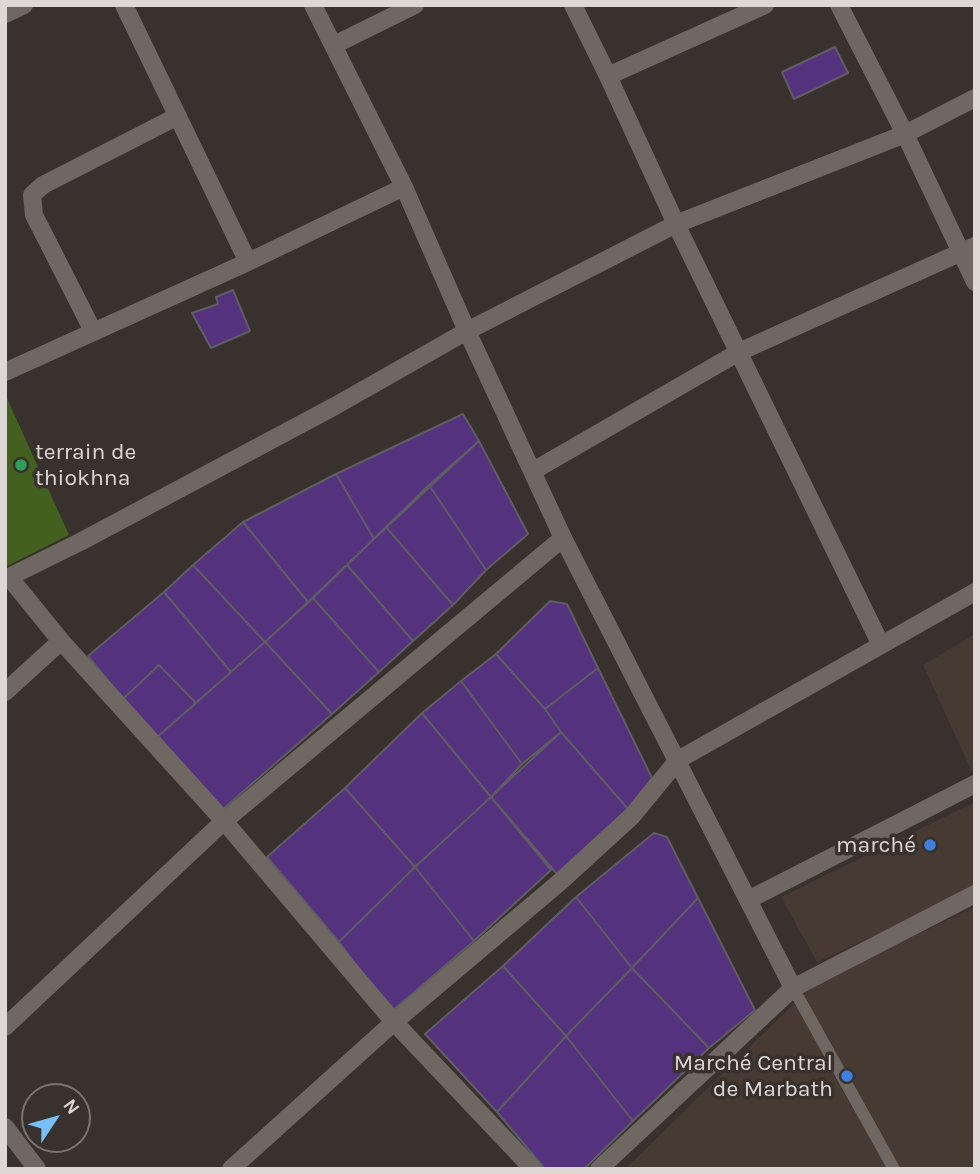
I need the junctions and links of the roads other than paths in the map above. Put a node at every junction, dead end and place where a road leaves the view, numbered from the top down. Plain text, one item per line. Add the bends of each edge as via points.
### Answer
1 (24, 5) edge
2 (124, 5) edge
3 (313, 5) edge
4 (415, 5) edge
5 (573, 5) edge
6 (765, 5) edge
7 (839, 5) edge
8 (5, 15) edge
9 (334, 46) junction
10 (608, 76) junction
11 (975, 99) edge
12 (178, 116) junction
13 (905, 134) junction
14 (404, 187) junction
15 (676, 223) junction
16 (968, 249) edge
17 (248, 262) junction
18 (975, 282) edge
19 (93, 331) junction
20 (467, 331) junction
21 (739, 352) junction
22 (5, 372) edge
23 (533, 471) junction
24 (563, 538) junction
25 (7, 578) edge
26 (975, 592) edge
27 (61, 641) junction
28 (881, 645) junction
29 (5, 692) edge
30 (678, 760) junction
31 (975, 784) edge
32 (224, 821) junction
33 (975, 894) edge
34 (748, 900) junction
35 (793, 988) junction
36 (394, 1022) junction
37 (5, 1027) edge
38 (5, 1127) edge
39 (37, 1169) edge
40 (231, 1169) edge
41 (533, 1169) edge
42 (599, 1169) edge
43 (894, 1169) edge

1 - 8 street
2 - 12 street
3 - 9 street
4 - 9 street
5 - 10 street
6 - 10 street
7 - 13 street
9 - 14 street
10 - 15 street
11 - 13 street
12 - 17 street
12 - 19 street via 43,185 32,195 34,215
13 - 15 street
13 - 16 street
14 - 17 street
14 - 20 street
15 - 20 street
15 - 21 street
16 - 18 street
16 - 21 street
17 - 19 street
19 - 22 street
20 - 23 street
20 - 25 street via 335,406
21 - 23 street
21 - 28 street
23 - 24 street
24 - 30 street
24 - 32 street
25 - 27 street
26 - 28 street
27 - 29 street
27 - 32 street
28 - 30 street
30 - 34 street
30 - 36 street via 632,816
31 - 34 street
32 - 36 street
32 - 37 street
33 - 35 street
34 - 35 street
35 - 42 street
35 - 43 lane
36 - 40 street
36 - 41 street
38 - 39 street

